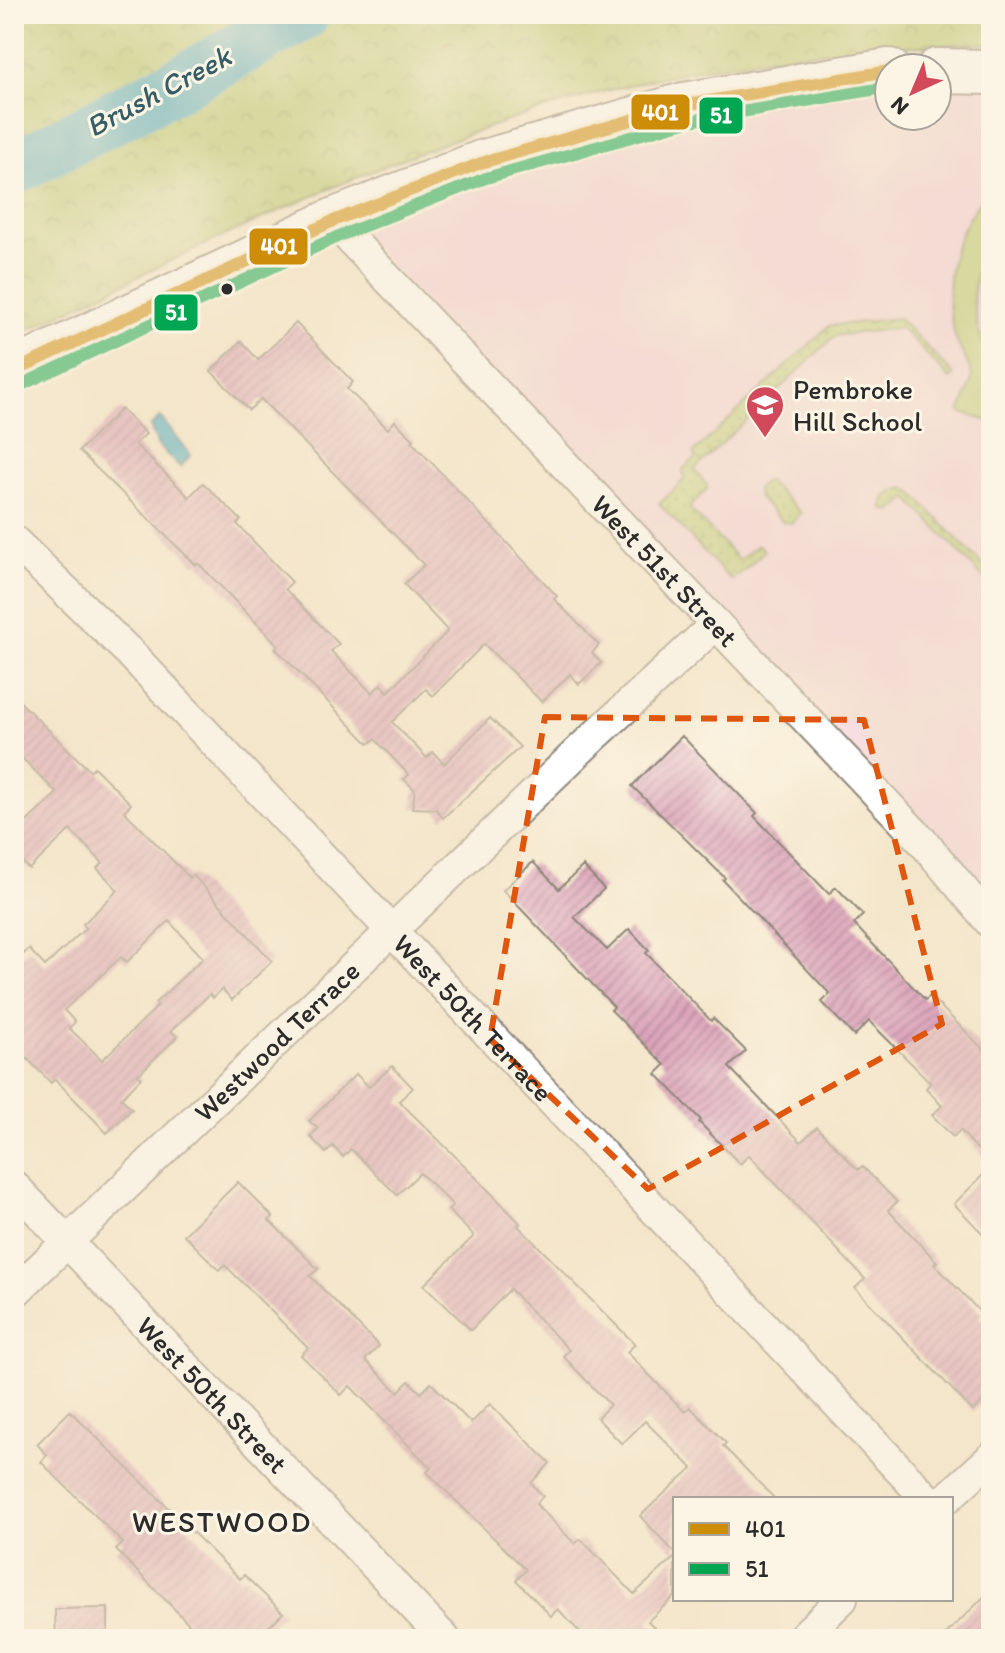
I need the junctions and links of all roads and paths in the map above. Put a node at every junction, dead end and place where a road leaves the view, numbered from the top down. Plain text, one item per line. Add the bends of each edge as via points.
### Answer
1 (953, 71) edge
2 (991, 72) edge
3 (873, 74) edge
4 (333, 221) junction
5 (14, 371) edge
6 (14, 541) edge
7 (716, 624) junction
8 (991, 923) edge
9 (393, 930) junction
10 (14, 1186) edge
11 (67, 1242) junction
12 (14, 1293) edge
13 (991, 1458) edge
14 (925, 1497) edge
15 (948, 1497) edge
16 (840, 1601) edge
17 (445, 1639) edge
18 (801, 1639) edge

1 - 2 highway
3 - 4 highway via 684,105 481,163
4 - 5 highway
4 - 7 street, West 51st Street
6 - 9 street, West 50th Terrace via 130,653
7 - 8 street, West 51st Street via 924,843
7 - 9 street, Westwood Terrace
9 - 11 street, Westwood Terrace
9 - 14 street, West 50th Terrace
10 - 11 street, West 50th Street
11 - 12 street, Westwood Terrace
11 - 17 street, West 50th Street
13 - 15 street
16 - 18 street

